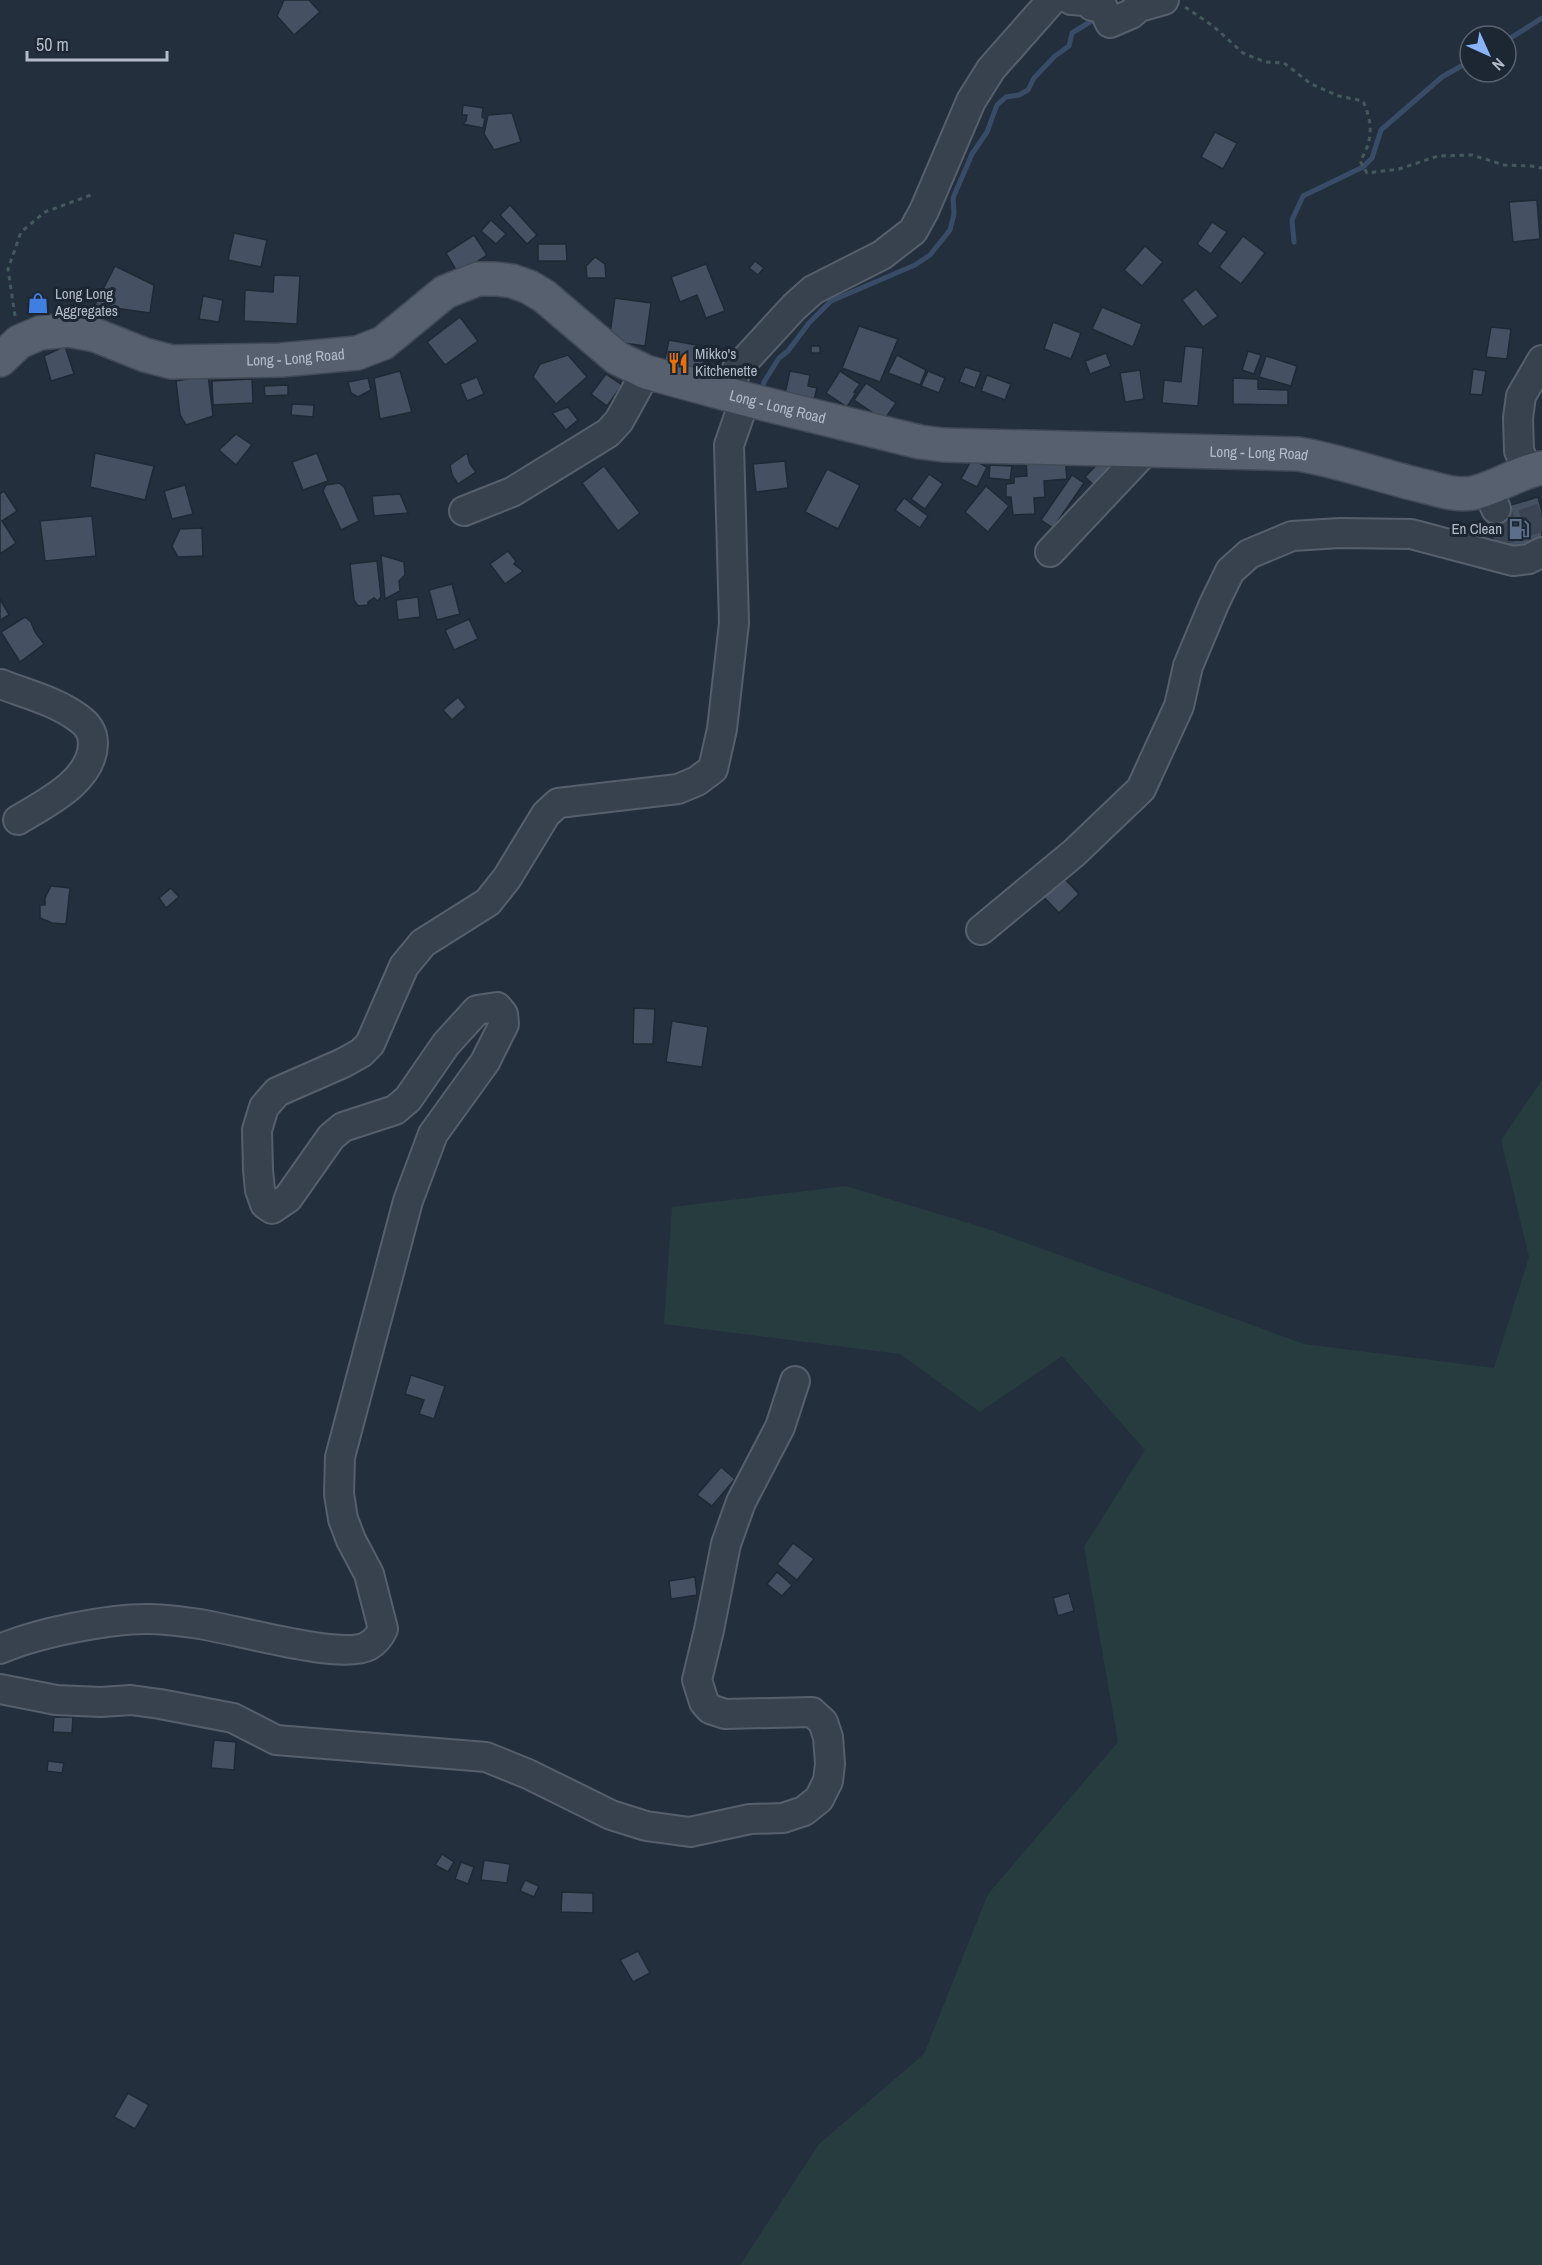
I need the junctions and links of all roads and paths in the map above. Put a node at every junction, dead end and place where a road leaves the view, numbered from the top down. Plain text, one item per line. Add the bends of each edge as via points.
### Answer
1 (1052, 0) edge
2 (1071, 0) edge
3 (1174, 3) edge
4 (1542, 168) edge
5 (91, 195) dead end
6 (9, 351) edge
7 (1542, 360) edge
8 (646, 372) junction
9 (735, 396) junction
10 (1146, 450) junction
11 (1535, 469) edge
12 (464, 511) dead end
13 (1050, 552) dead end
14 (1542, 552) edge
15 (0, 684) edge
16 (18, 820) dead end
17 (981, 930) dead end
18 (795, 1381) dead end
19 (0, 1649) edge
20 (0, 1689) edge

1 - 9 street via 991,69 971,101 913,231 882,255 813,290 794,307 737,369
2 - 3 street via 1086,1 1106,15 1131,14 1139,7
3 - 4 path via 1191,9 1243,53 1265,62 1284,63 1311,84 1363,101 1370,116 1369,147 1360,161 1367,173 1399,169 1438,156 1472,155 1504,165
5 - 6 path via 45,212 21,232 8,269
6 - 8 main road, Long - Long Road via 52,331 81,331 145,356 172,362 281,360 357,352 383,343 444,292 478,279 496,279 529,287 544,296 616,358
7 - 11 street via 1521,396 1518,418 1519,451
8 - 9 main road, Long - Long Road
8 - 12 street via 608,433 521,487
9 - 10 main road, Long - Long Road via 897,438 943,445
9 - 19 street via 729,445 735,623 713,769 678,789 554,806 493,897 423,943 404,966 370,1044 344,1063 277,1092 264,1107 256,1130 260,1190 264,1204 272,1209 288,1198 331,1137 343,1127 394,1110 408,1099 446,1044 477,1010 496,1007 503,1014 504,1024 485,1062 434,1134 408,1201 340,1457 342,1519 369,1574 383,1629 379,1637 367,1647 356,1649 309,1646 193,1623 147,1619 106,1622
10 - 11 main road, Long - Long Road via 1298,454 1406,483 1491,499
10 - 13 street
14 - 17 street via 1513,561 1411,534 1340,533 1292,536 1249,554 1230,571 1214,604 1188,666 1179,706 1141,789 1074,853
15 - 16 street via 77,717 93,736 90,763 77,778 53,799
18 - 20 street via 780,1427 741,1502 726,1544 697,1680 704,1702 710,1709 725,1714 812,1712 819,1717 828,1737 828,1781 819,1799 804,1812 690,1832 646,1826 611,1815 486,1757 276,1740 233,1718 170,1706 131,1700 56,1700

